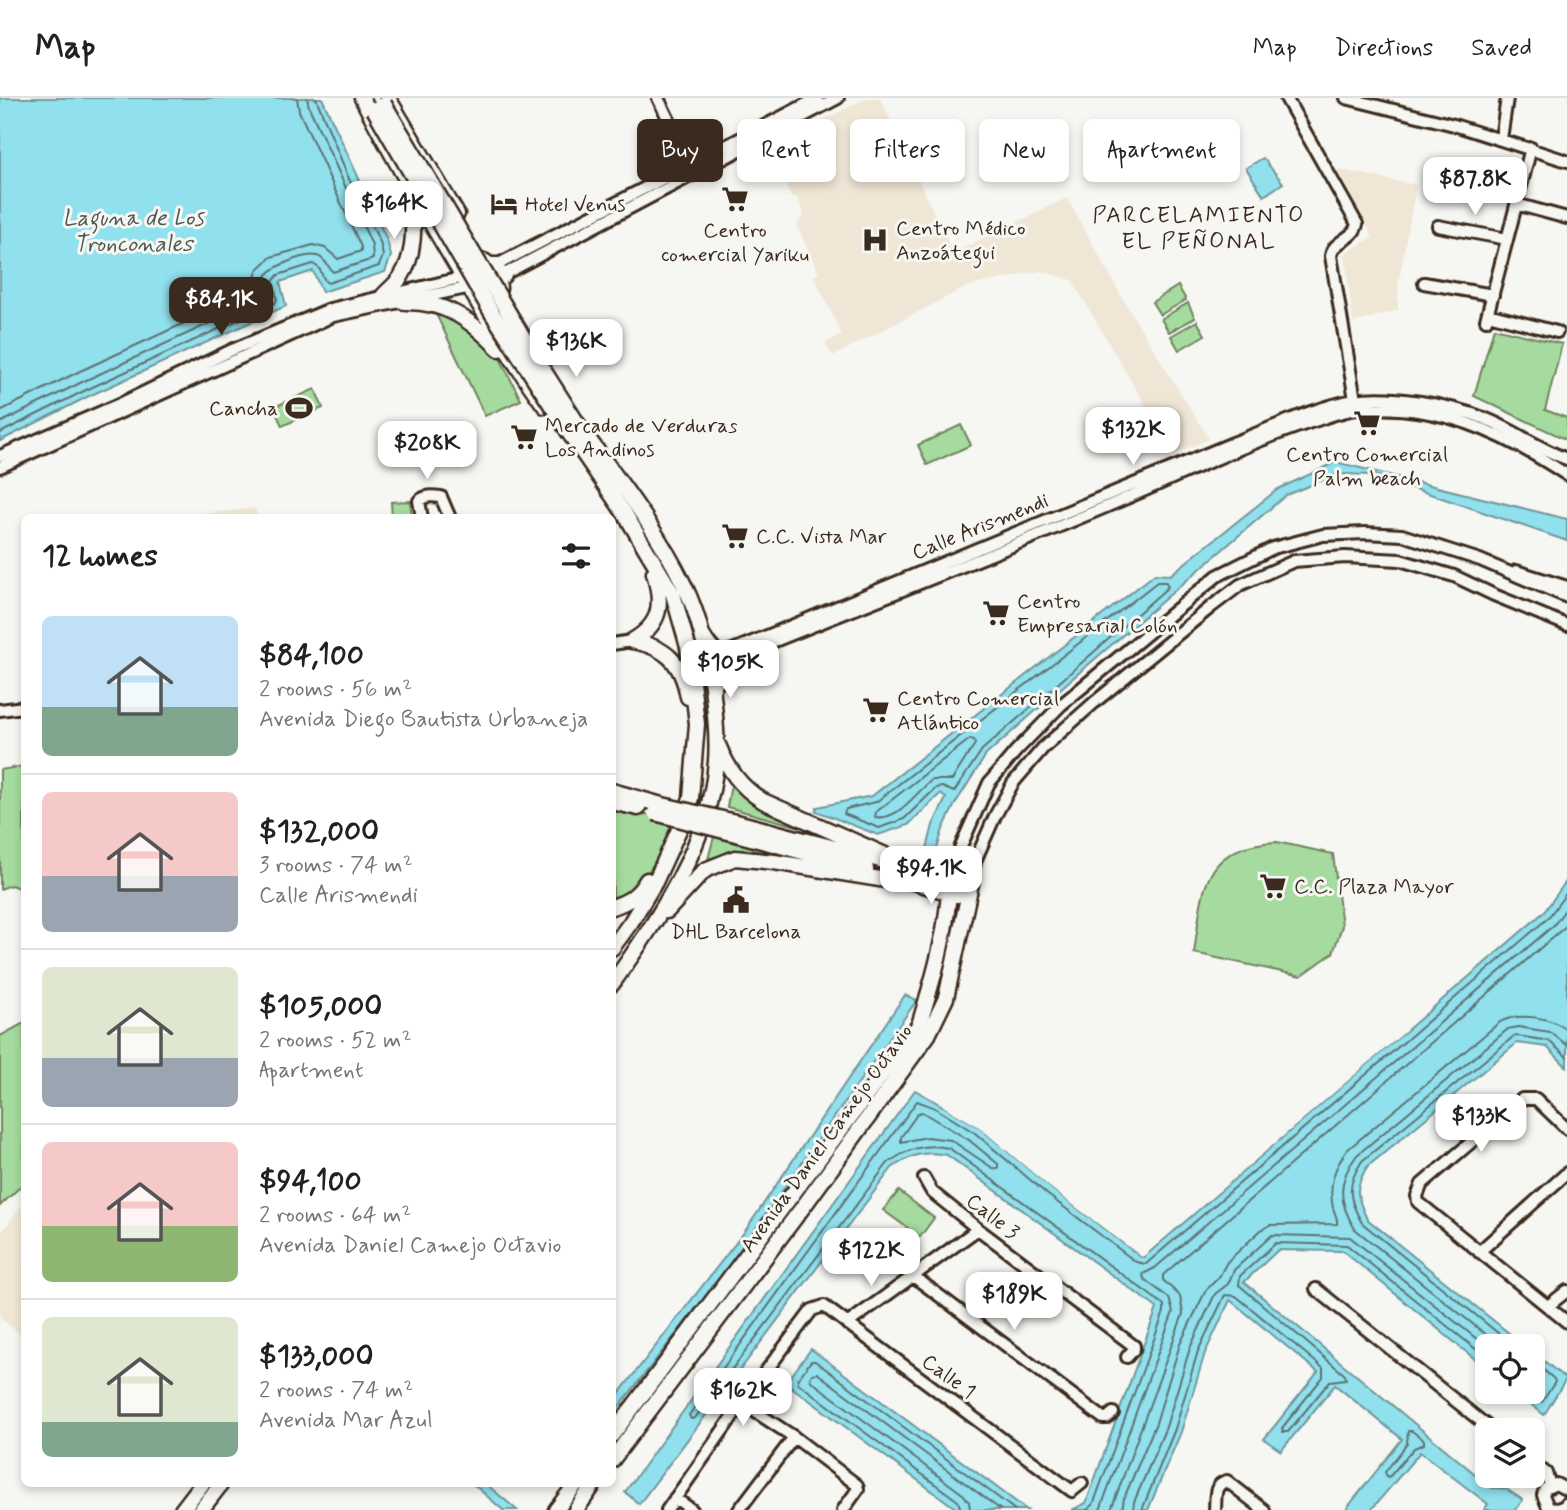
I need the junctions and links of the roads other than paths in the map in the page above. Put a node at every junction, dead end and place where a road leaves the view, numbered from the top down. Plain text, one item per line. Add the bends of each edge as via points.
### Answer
1 (658, 98) edge
2 (818, 98) edge
3 (838, 98) edge
4 (1286, 98) edge
5 (1346, 98) edge
6 (1507, 98) edge
7 (376, 101) edge
8 (668, 119) edge
9 (1501, 139) junction
10 (723, 148) edge
11 (1531, 148) junction
12 (1567, 161) edge
13 (660, 182) edge
14 (412, 190) junction
15 (1516, 204) junction
16 (1567, 218) edge
17 (1438, 226) dead end
18 (1507, 239) junction
19 (495, 273) junction
20 (466, 283) junction
21 (1424, 283) dead end
22 (1493, 295) junction
23 (383, 296) junction
24 (404, 302) junction
25 (1557, 332) dead end
26 (520, 372) junction
27 (1356, 405) junction
28 (0, 456) edge
29 (1567, 459) edge
30 (0, 467) edge
31 (1567, 475) edge
32 (617, 491) junction
33 (421, 514) edge
34 (448, 514) edge
35 (651, 558) junction
36 (1496, 568) junction
37 (1567, 587) edge
38 (1567, 597) edge
39 (699, 625) junction
40 (1567, 625) edge
41 (632, 642) junction
42 (616, 644) edge
43 (712, 693) junction
44 (21, 707) edge
45 (0, 710) edge
46 (717, 741) junction
47 (697, 742) junction
48 (616, 793) edge
49 (616, 803) edge
50 (656, 808) junction
51 (679, 828) junction
52 (908, 874) junction
53 (950, 885) junction
54 (969, 891) junction
55 (616, 905) edge
56 (654, 925) junction
57 (616, 943) edge
58 (616, 978) edge
59 (1567, 1129) edge
60 (1567, 1173) edge
61 (923, 1178) dead end
62 (978, 1229) junction
63 (1479, 1252) junction
64 (913, 1276) junction
65 (1316, 1289) dead end
66 (1567, 1291) edge
67 (1548, 1307) junction
68 (1567, 1322) edge
69 (847, 1324) junction
70 (1127, 1357) dead end
71 (742, 1403) junction
72 (1113, 1413) dead end
73 (1477, 1418) edge
74 (616, 1430) edge
75 (794, 1437) junction
76 (616, 1455) edge
77 (1545, 1472) edge
78 (1082, 1483) dead end
79 (1550, 1485) junction
80 (200, 1487) edge
81 (219, 1487) edge
82 (592, 1487) edge
83 (571, 1490) edge
84 (1567, 1490) edge
85 (675, 1498) junction
86 (1566, 1505) edge
87 (581, 1508) edge
88 (181, 1510) edge
89 (201, 1510) edge
90 (556, 1510) edge
91 (667, 1510) edge
92 (692, 1510) edge
93 (739, 1510) edge
94 (843, 1510) edge
95 (1215, 1510) edge
96 (1264, 1510) edge

1 - 8 street
2 - 10 street
3 - 19 street via 538,255
4 - 27 street via 1357,224 1354,233 1334,246 1331,256
5 - 9 street
6 - 9 street
7 - 14 main road
7 - 19 main road via 423,154
7 - 32 main road, bridge via 535,357 575,430
9 - 11 street
11 - 12 street
11 - 15 street
13 - 19 street
14 - 20 main road
14 - 23 main road via 410,255 402,276
15 - 16 street
15 - 18 street
17 - 18 street
18 - 22 street
19 - 20 street
19 - 32 main road
20 - 23 street
20 - 24 street
20 - 26 main road
21 - 22 street
22 - 25 street via 1487,317
23 - 28 street via 337,306
24 - 26 main road via 435,305 464,316
24 - 30 street via 333,316
26 - 32 main road
27 - 29 street, Calle Arismendi via 1409,400 1453,408 1509,428
27 - 31 street, Calle Arismendi via 1412,410 1476,425
27 - 39 street, Calle Arismendi via 1296,418 726,653 716,651
27 - 43 street, Calle Arismendi via 777,640 733,664
32 - 35 main road
32 - 39 main road via 684,585
33 - 34 street via 419,501 441,497
35 - 41 main road via 659,612 644,635
35 - 47 main road via 673,594 688,647
36 - 37 street
36 - 38 street, Avenida Daniel Camejo Octavio
36 - 53 street, Avenida Daniel Camejo Octavio via 1402,535 1365,533 1323,535 1273,548 1217,576 1061,705 1016,751 989,783 961,846
39 - 43 main road
40 - 54 street, Avenida Daniel Camejo Octavio via 1454,576 1400,560 1345,556 1294,561 1240,585 1042,748 1013,783 995,816 975,861
41 - 42 street
41 - 47 main road via 657,646 681,672
43 - 46 main road
44 - 45 street
46 - 52 main road via 734,776 748,792 864,844
46 - 56 main road via 711,791 699,831
47 - 51 main road via 691,798
48 - 50 main road
49 - 50 main road
50 - 52 main road, bridge
51 - 55 main road via 640,892
51 - 57 main road via 655,882
52 - 53 main road
52 - 56 main road via 886,880 734,858 705,870
53 - 54 main road
53 - 74 main road, Avenida Daniel Camejo Octavio via 934,977 919,1025
54 - 76 main road, Avenida Daniel Camejo Octavio via 946,999 928,1035
56 - 58 main road
59 - 63 street via 1536,1099 1522,1098 1422,1184 1418,1202
60 - 63 street
61 - 62 street, Calle 3 via 932,1192
62 - 64 street
62 - 70 street, Calle 3 via 1134,1346
63 - 67 street
64 - 69 street
64 - 72 street via 1103,1418
65 - 73 street
66 - 67 street
67 - 68 street
69 - 71 street, Calle 1 via 824,1306 812,1310
69 - 78 street, Calle 1 via 1072,1491
71 - 75 street
71 - 85 street
75 - 93 street
75 - 94 street via 857,1485
77 - 79 street
79 - 84 street
79 - 86 street via 1543,1495 1548,1507 1553,1510
80 - 88 main road
81 - 89 main road
82 - 87 main road
83 - 87 street
83 - 90 main road
85 - 91 street
85 - 92 street
95 - 96 street via 1216,1488 1227,1481

